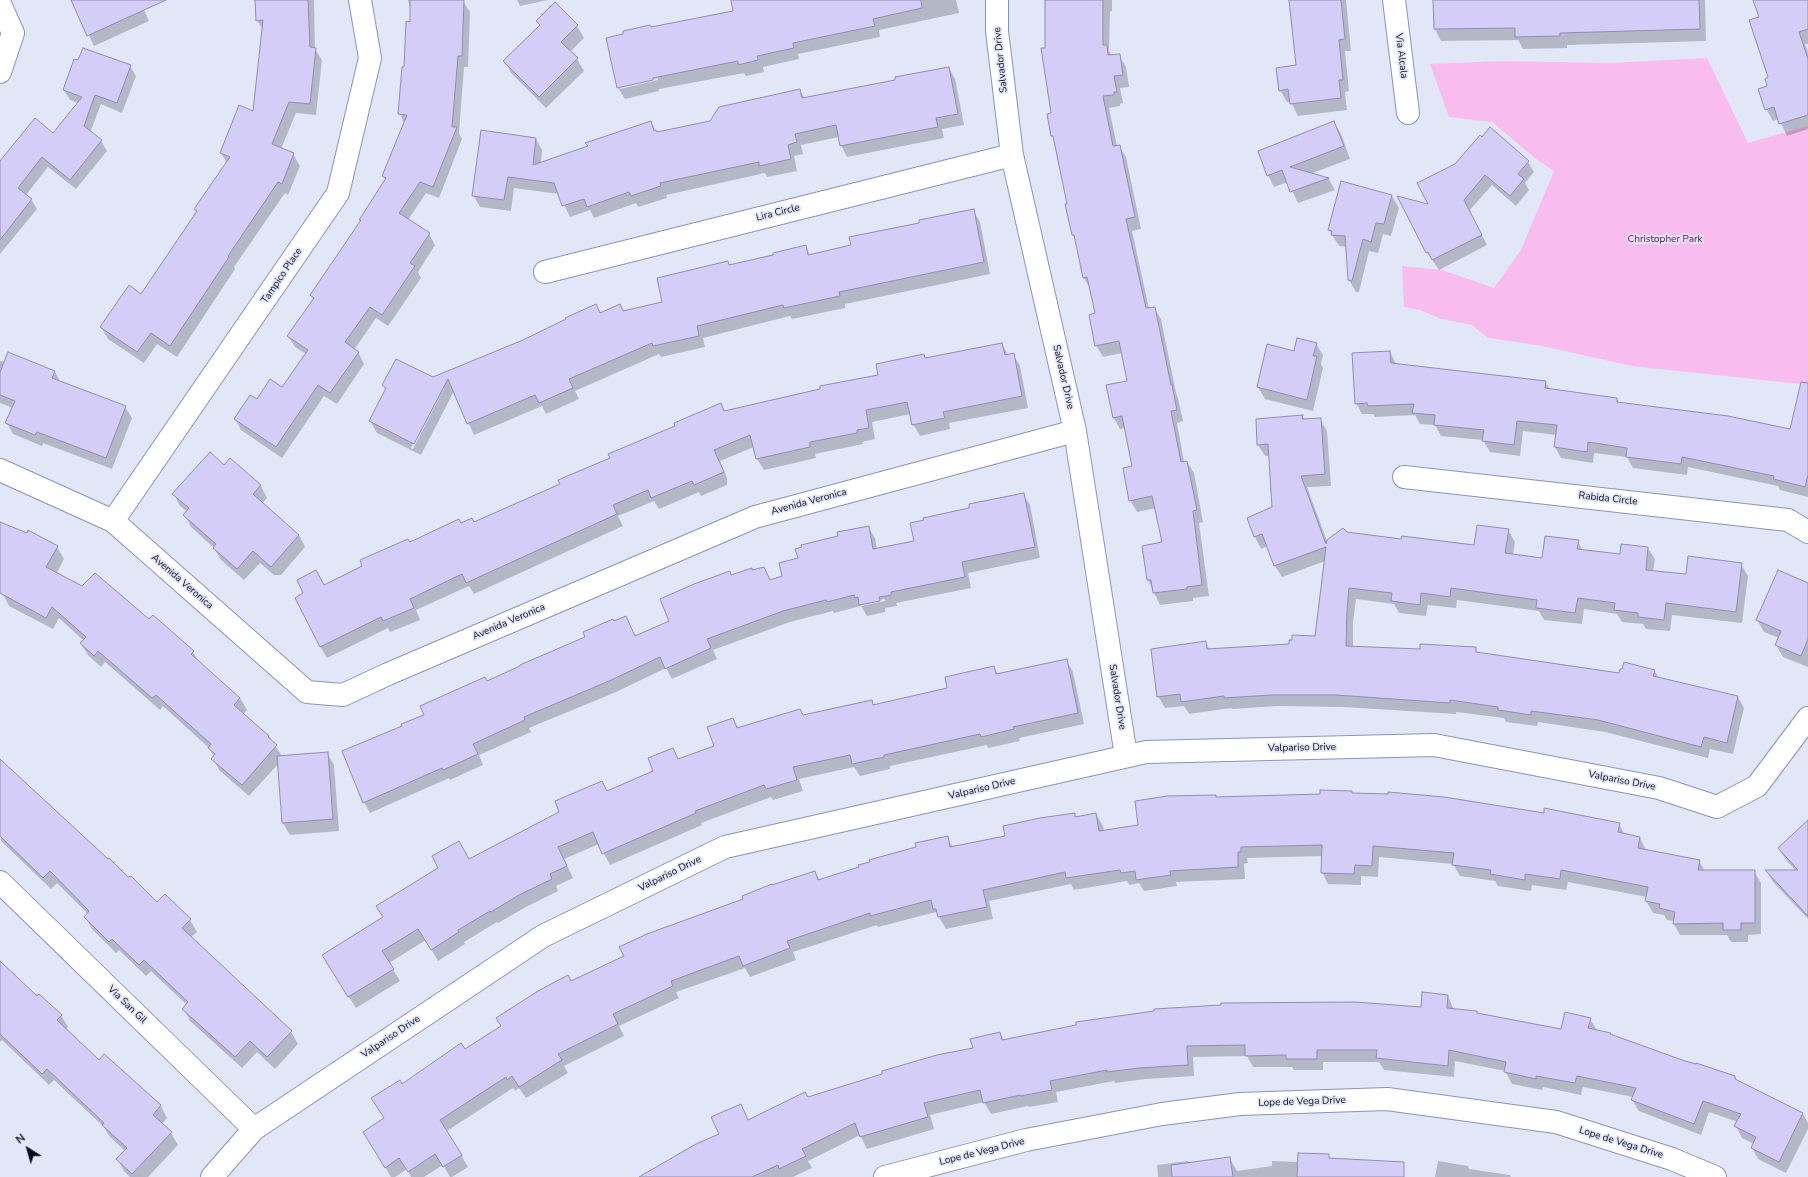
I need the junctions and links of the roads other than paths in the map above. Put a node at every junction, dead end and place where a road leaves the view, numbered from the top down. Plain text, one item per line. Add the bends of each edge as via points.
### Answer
1 (360, 0) edge
2 (997, 0) edge
3 (1394, 0) edge
4 (0, 4) edge
5 (0, 72) edge
6 (1408, 113) dead end
7 (1012, 155) junction
8 (545, 272) dead end
9 (1075, 431) junction
10 (0, 470) edge
11 (1404, 477) dead end
12 (113, 521) junction
13 (1808, 532) edge
14 (1808, 718) edge
15 (1126, 756) junction
16 (0, 882) edge
17 (254, 1129) junction
18 (212, 1177) edge
19 (885, 1177) edge
20 (1715, 1177) edge

1 - 12 street, Tampico Place via 370,58 338,193
2 - 7 street, Salvador Drive
3 - 6 street, Via Alcala
4 - 5 street via 13,33
7 - 8 street, Lira Circle
7 - 9 street, Salvador Drive
9 - 12 street, Avenida Veronica via 755,517 343,695 307,692
9 - 15 street, Salvador Drive
10 - 12 street, Avenida Veronica
11 - 13 street, Rabida Circle via 1788,520
14 - 15 street, Valpariso Drive via 1758,786 1717,807 1659,788 1434,745 1146,752
15 - 17 street, Valpariso Drive via 725,848 542,936
16 - 17 street, Via San Gil
17 - 18 street, Valpariso Drive
19 - 20 street, Lope de Vega Drive via 1026,1140 1162,1114 1240,1104 1387,1099 1556,1122 1672,1159

